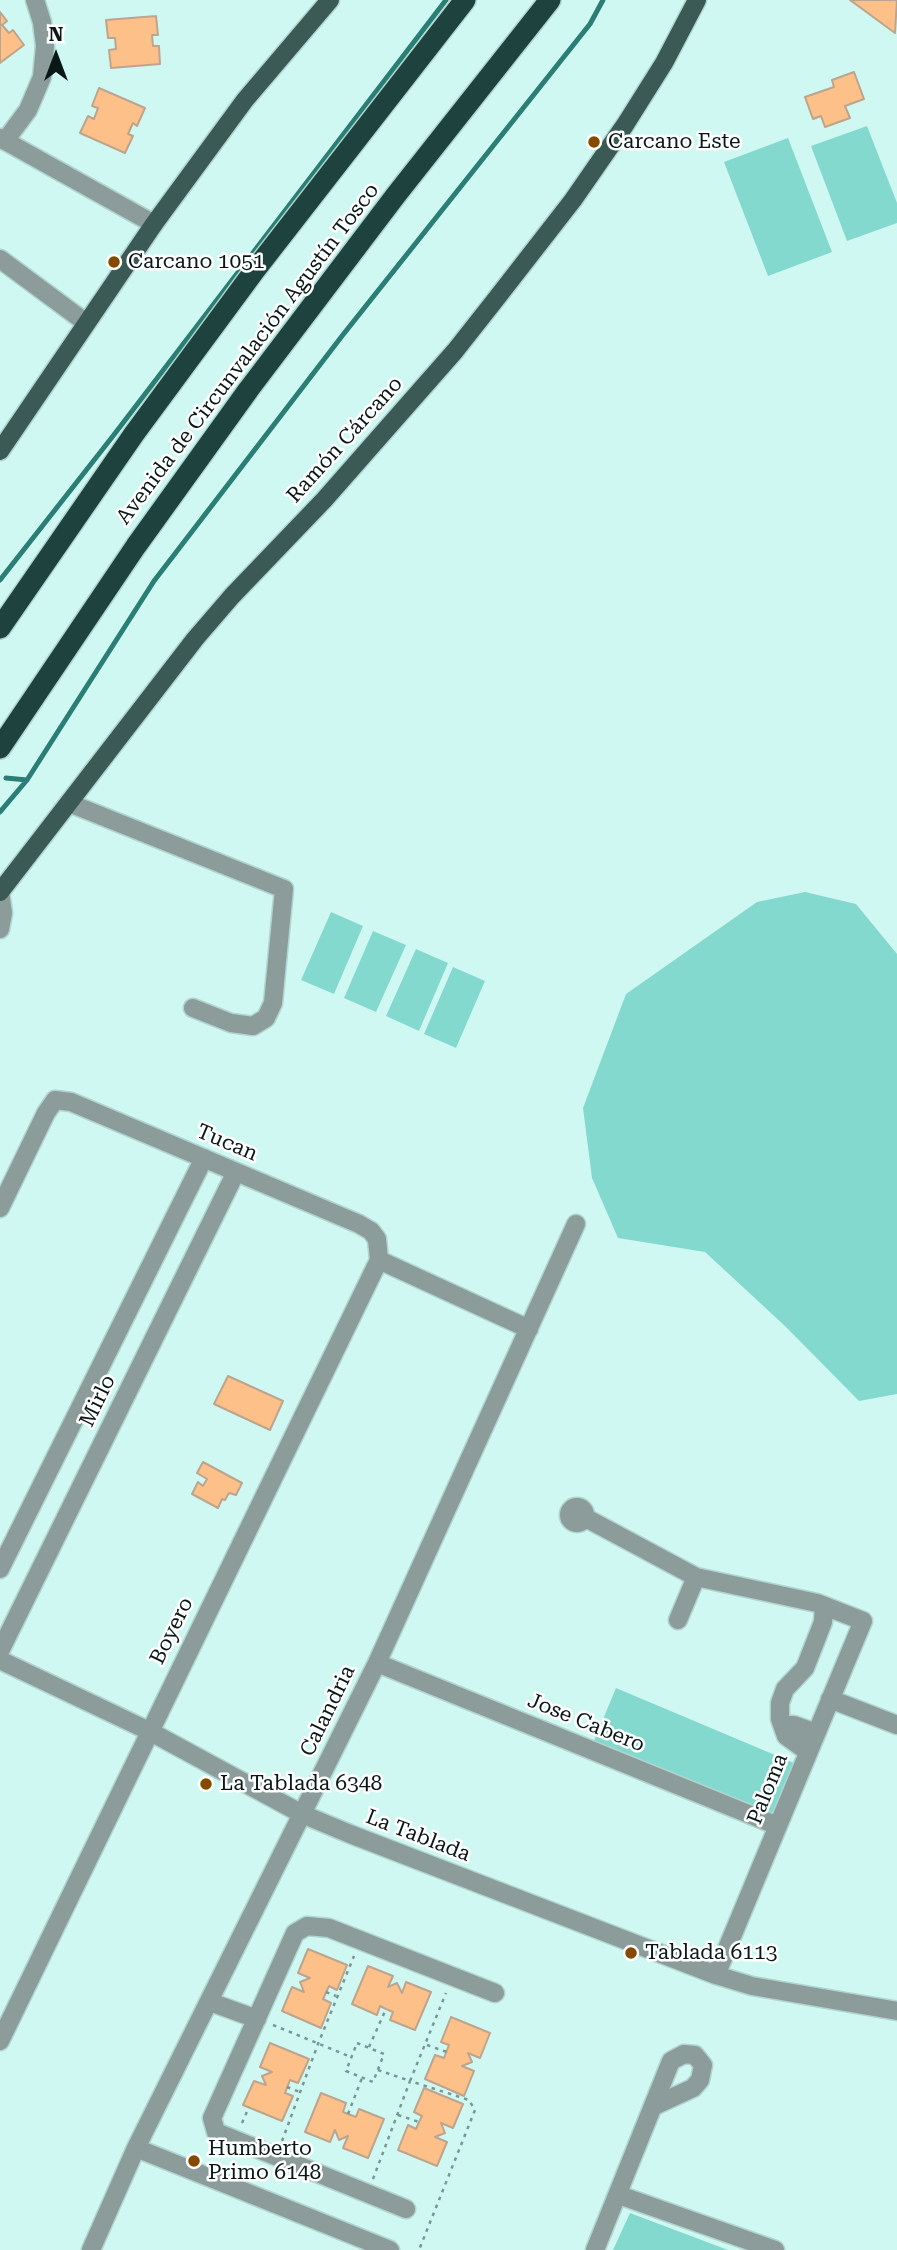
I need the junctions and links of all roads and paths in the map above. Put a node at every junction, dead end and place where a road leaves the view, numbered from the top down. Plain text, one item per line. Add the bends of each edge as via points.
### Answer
1 (35, 0) edge
2 (330, 0) edge
3 (465, 0) edge
4 (550, 0) edge
5 (697, 0) edge
6 (2, 140) edge
7 (154, 224) junction
8 (0, 259) edge
9 (85, 323) junction
10 (0, 451) edge
11 (0, 628) edge
12 (0, 748) edge
13 (69, 803) junction
14 (0, 892) edge
15 (0, 929) edge
16 (193, 1008) dead end
17 (204, 1158) junction
18 (236, 1172) junction
19 (0, 1208) edge
20 (576, 1224) dead end
21 (379, 1260) junction
22 (529, 1329) junction
23 (584, 1517) dead end
24 (0, 1569) edge
25 (696, 1577) junction
26 (824, 1606) junction
27 (678, 1620) dead end
28 (0, 1650) edge
29 (0, 1660) edge
30 (377, 1663) junction
31 (830, 1699) junction
32 (783, 1725) junction
33 (897, 1725) edge
34 (149, 1731) junction
35 (816, 1733) junction
36 (808, 1752) junction
37 (302, 1814) junction
38 (778, 1826) junction
39 (354, 1956) dead end
40 (716, 1975) junction
41 (436, 1989) dead end
42 (326, 1992) dead end
43 (495, 1993) dead end
44 (337, 1997) junction
45 (210, 2002) junction
46 (386, 2008) dead end
47 (897, 2011) edge
48 (257, 2019) junction
49 (0, 2042) edge
50 (318, 2044) junction
51 (426, 2044) junction
52 (369, 2048) junction
53 (447, 2052) dead end
54 (351, 2057) junction
55 (378, 2070) junction
56 (362, 2077) junction
57 (410, 2081) junction
58 (287, 2087) dead end
59 (300, 2093) junction
60 (654, 2106) dead end
61 (248, 2107) dead end
62 (348, 2114) dead end
63 (398, 2115) junction
64 (419, 2122) dead end
65 (240, 2128) dead end
66 (281, 2144) dead end
67 (136, 2148) junction
68 (373, 2181) dead end
69 (619, 2195) junction
70 (406, 2209) dead end
71 (91, 2250) edge
72 (390, 2250) edge
73 (419, 2250) edge
74 (595, 2250) edge
75 (775, 2250) edge

1 - 6 street via 45,46 42,77 28,110
2 - 7 main road via 245,100
3 - 11 highway, Avenida de Circunvalación Agustín Tosco via 255,270
4 - 12 highway, Avenida de Circunvalación Agustín Tosco via 264,369 136,546
5 - 13 main road, Ramón Cárcano via 625,125 496,299 332,490 224,604
6 - 7 street
7 - 9 main road
8 - 9 street
9 - 10 main road
13 - 14 main road, Ramón Cárcano
13 - 16 street via 284,889 273,1003 266,1018 253,1026 231,1023
14 - 15 street
17 - 18 street, Tucan
17 - 19 street, Tucan via 71,1102 55,1100
17 - 24 street, Mirlo
18 - 21 street, Tucan via 371,1231 377,1239
18 - 28 street, Mirlo
20 - 22 street, Calandria
21 - 22 street
21 - 34 street, Boyero
22 - 30 street, Calandria
23 - 25 street
25 - 26 street
25 - 27 street
26 - 31 street, Paloma via 863,1622
26 - 32 street via 824,1622 805,1668 785,1689 780,1703
29 - 34 street, La Tablada
30 - 37 street, Calandria
30 - 38 street, Jose Cabero
31 - 33 street
31 - 35 street, Paloma
32 - 35 street
32 - 36 street via 786,1736
34 - 37 street, La Tablada
34 - 49 street, Boyero
35 - 36 street, Paloma
36 - 38 street, Paloma
37 - 40 street, La Tablada
37 - 45 street, Calandria
38 - 40 street, Paloma
39 - 44 path
40 - 47 street, La Tablada via 752,1986
41 - 51 path via 447,1993
42 - 44 path
43 - 48 street via 329,1928 307,1926 295,1933
44 - 50 path
45 - 48 street
45 - 67 street, Calandria
46 - 52 path
48 - 50 path
48 - 70 street via 212,2118 216,2132
50 - 54 path
50 - 59 path
51 - 53 path
51 - 57 path
52 - 54 path via 357,2043
52 - 55 path via 384,2054
54 - 56 path via 346,2071
55 - 56 path via 373,2082
55 - 57 path
56 - 62 path
57 - 63 path
57 - 73 path via 469,2100 475,2110
58 - 59 path
59 - 66 path
60 - 69 street
61 - 65 path
63 - 64 path
63 - 68 path
67 - 71 street, Calandria
67 - 72 street
69 - 74 street
69 - 75 street

